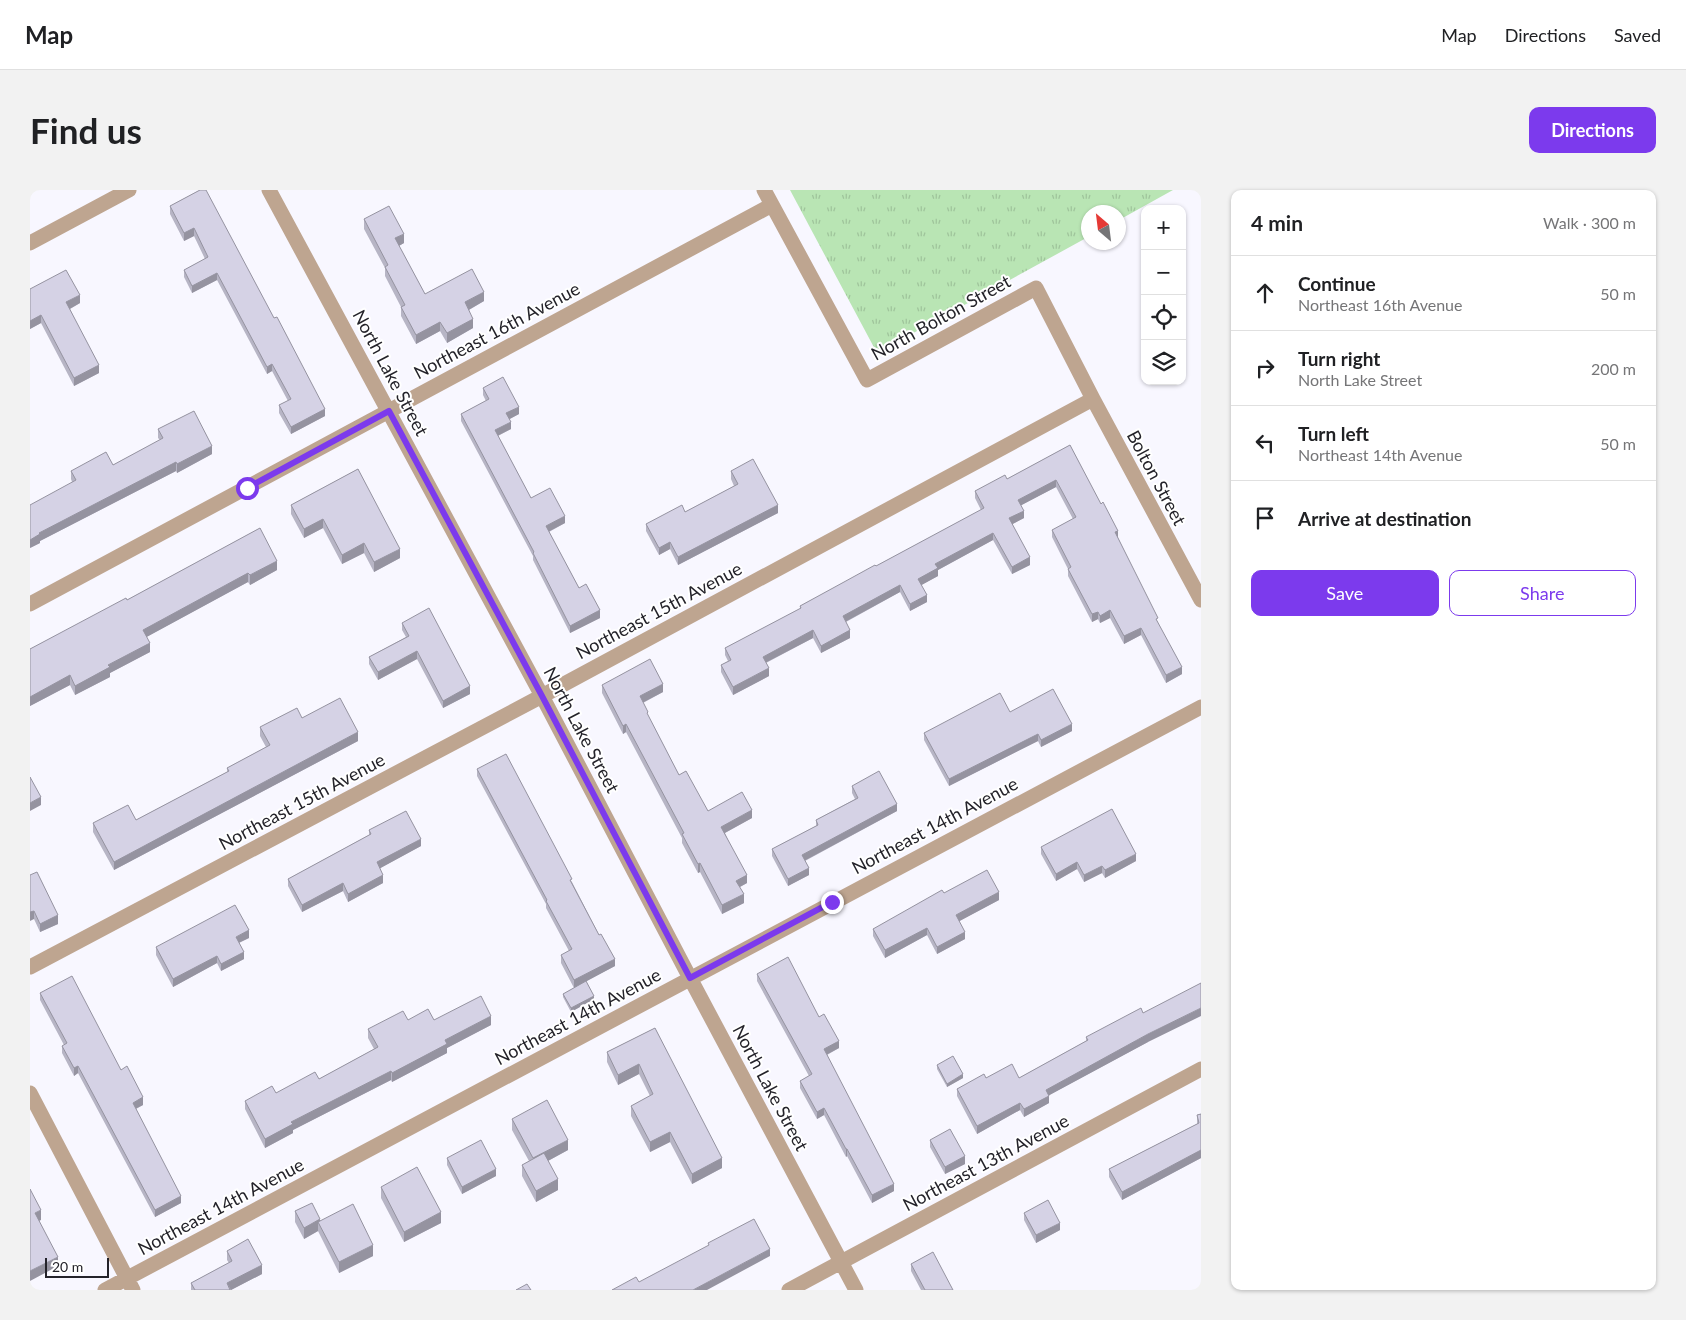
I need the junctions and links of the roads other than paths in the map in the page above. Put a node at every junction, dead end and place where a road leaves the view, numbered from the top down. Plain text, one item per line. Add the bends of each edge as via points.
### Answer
1 (129, 190) edge
2 (269, 190) edge
3 (764, 190) edge
4 (772, 205) junction
5 (30, 243) edge
6 (1093, 399) junction
7 (389, 411) junction
8 (1201, 600) edge
9 (30, 604) edge
10 (542, 696) junction
11 (1201, 706) edge
12 (30, 967) edge
13 (690, 978) junction
14 (1201, 1069) edge
15 (30, 1093) edge
16 (841, 1262) junction
17 (130, 1284) edge
18 (105, 1290) edge
19 (789, 1290) edge
20 (856, 1290) edge

1 - 5 street
2 - 7 street, North Lake Street
3 - 4 street, North Bolton Street
4 - 6 street, North Bolton Street via 867,380 1036,288
4 - 7 street, Northeast 16th Avenue
6 - 8 street, Bolton Street
6 - 10 street, Northeast 15th Avenue
7 - 9 street, Northeast 16th Avenue
7 - 10 street, North Lake Street
10 - 12 street, Northeast 15th Avenue
10 - 13 street, North Lake Street
11 - 13 street, Northeast 14th Avenue
13 - 16 street, North Lake Street
13 - 17 street, Northeast 14th Avenue
14 - 16 street, Northeast 13th Avenue
15 - 17 street
16 - 19 street, Northeast 13th Avenue
16 - 20 street, North Lake Street
17 - 18 street, Northeast 14th Avenue

